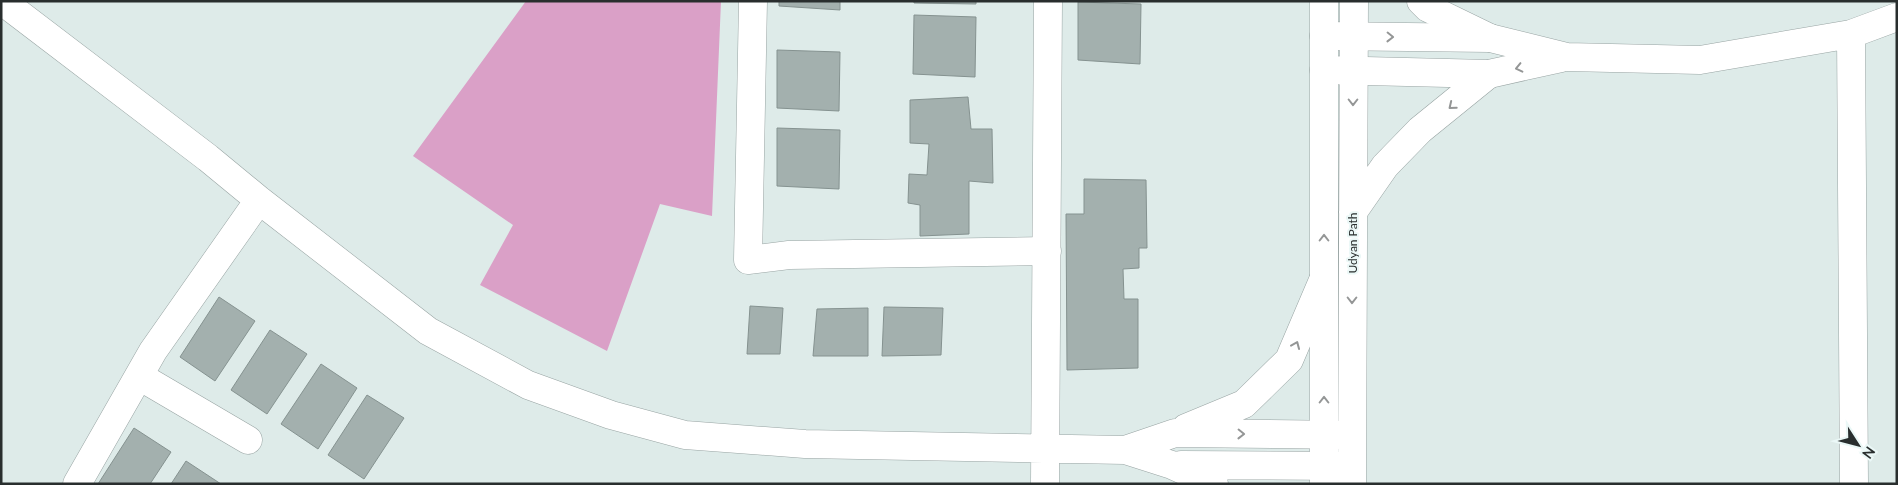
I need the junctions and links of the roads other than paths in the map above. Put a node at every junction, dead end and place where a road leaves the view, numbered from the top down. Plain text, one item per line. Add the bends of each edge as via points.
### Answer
1 (2, 1) edge
2 (752, 1) edge
3 (1048, 1) edge
4 (1324, 1) edge
5 (1354, 1) edge
6 (1421, 1) edge
7 (1897, 17) edge
8 (1851, 34) junction
9 (1324, 36) junction
10 (1353, 37) junction
11 (1490, 38) junction
12 (1567, 57) junction
13 (1324, 70) junction
14 (1353, 71) junction
15 (1489, 74) junction
16 (259, 200) junction
17 (1353, 212) junction
18 (1047, 251) junction
19 (1324, 278) junction
20 (138, 376) junction
21 (1175, 433) junction
22 (1324, 435) junction
23 (1352, 435) junction
24 (248, 440) dead end
25 (1046, 448) junction
26 (1125, 450) junction
27 (1172, 465) junction
28 (1324, 475) edge
29 (1352, 475) edge
30 (78, 484) edge
31 (1045, 484) edge
32 (1214, 484) edge
33 (1854, 484) edge

1 - 16 street
2 - 18 street via 748,260 789,255
3 - 18 street
4 - 9 street
5 - 10 street, Udyan Path
6 - 11 street via 1428,8
7 - 8 street
8 - 12 street via 1700,60
8 - 33 street
9 - 10 street
9 - 13 street
10 -> 11 street
10 - 14 street, Udyan Path
11 - 12 street
12 -> 15 street
13 - 14 street
19 -> 13 street
14 - 15 street
14 -> 17 street, Udyan Path
15 -> 17 street via 1420,130 1385,166
16 - 20 street via 152,351
16 - 25 street via 428,331 528,385 611,415 685,435 805,444
17 -> 23 street, Udyan Path
18 - 25 street
21 -> 19 street via 1244,404 1290,360
22 -> 19 street
20 - 24 street
20 - 30 street
21 -> 22 street
21 - 26 street
22 - 23 street
22 - 28 street
23 - 29 street, Udyan Path
25 - 26 street
25 - 31 street
26 - 27 street
27 - 28 street
27 - 32 street
28 - 29 street

